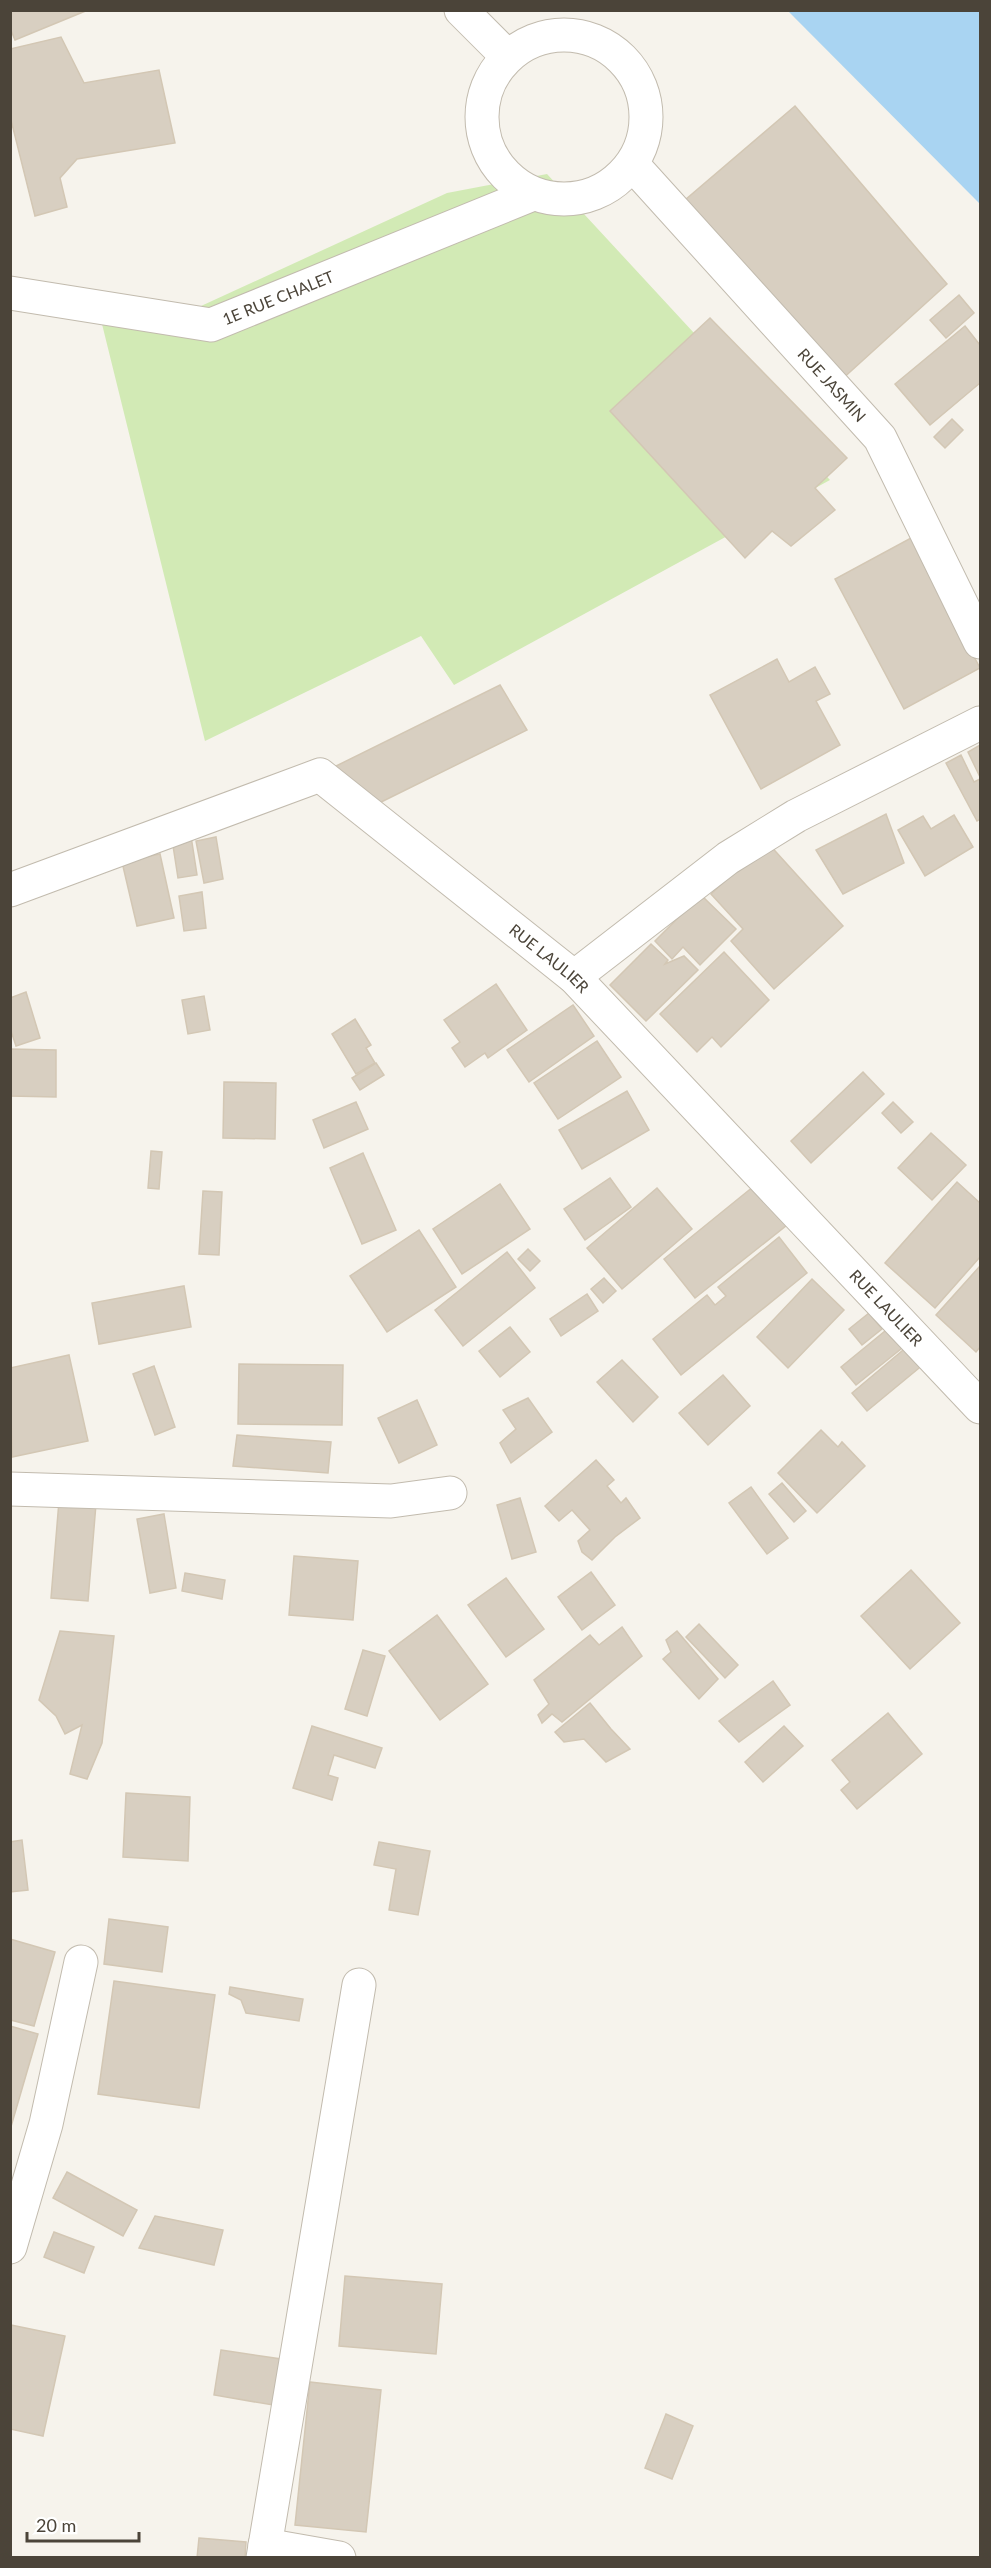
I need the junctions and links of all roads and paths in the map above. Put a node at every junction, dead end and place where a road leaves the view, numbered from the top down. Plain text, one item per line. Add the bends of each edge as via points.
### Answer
1 (461, 10) edge
2 (507, 56) junction
3 (633, 164) junction
4 (533, 194) junction
5 (10, 293) edge
6 (981, 642) edge
7 (981, 723) edge
8 (10, 890) edge
9 (574, 977) junction
10 (981, 1407) edge
11 (10, 1489) edge
12 (450, 1493) dead end
13 (81, 1962) dead end
14 (360, 1985) dead end
15 (10, 2247) edge
16 (264, 2551) edge
17 (339, 2558) edge

1 - 2 street
2 - 3 street via 530,41 555,34 582,35 607,45 627,63 642,86 647,113 644,140
2 - 4 street via 491,78 482,105 483,132 492,159 510,180
3 - 4 street via 613,184 588,196 560,200
3 - 6 street, RUE JASMIN via 880,438
4 - 5 street, 1E RUE CHALET via 211,325
7 - 9 street via 796,816 728,858
8 - 9 street, RUE LAULIER via 320,775
9 - 10 street, RUE LAULIER
11 - 12 street via 391,1501
13 - 15 street via 46,2124
14 - 16 street
16 - 17 street

